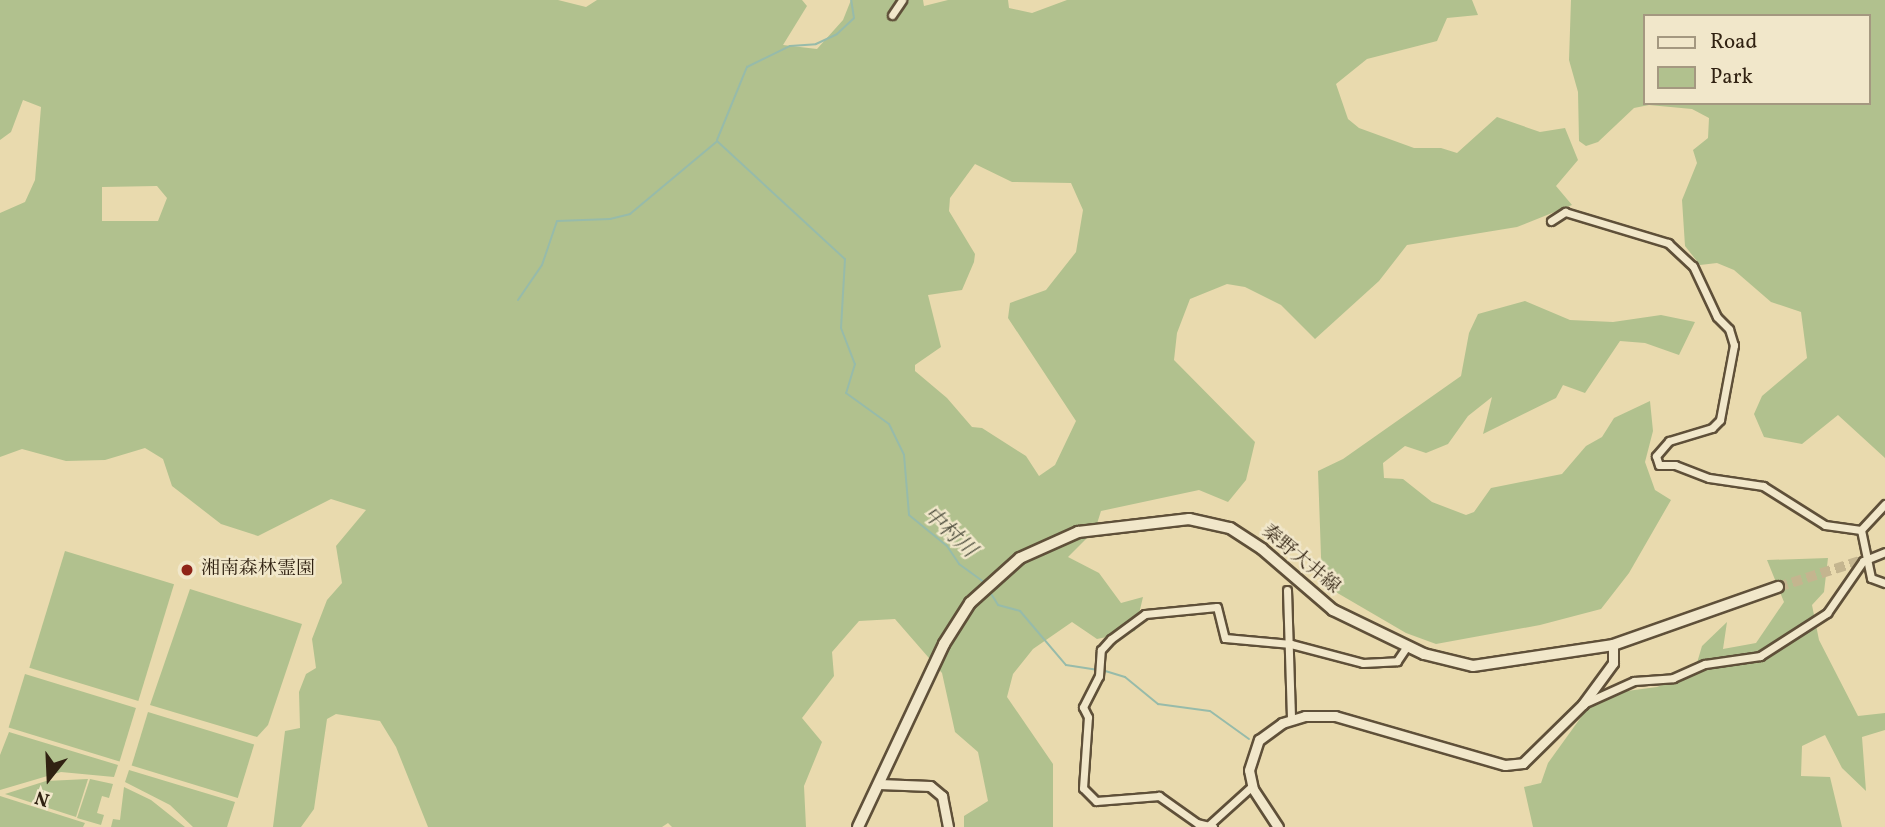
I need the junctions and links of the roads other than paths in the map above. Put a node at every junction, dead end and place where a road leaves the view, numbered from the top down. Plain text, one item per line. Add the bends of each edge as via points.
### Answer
1 (902, 0) edge
2 (892, 15) dead end
3 (1551, 221) dead end
4 (1885, 504) edge
5 (1861, 530) junction
6 (1885, 552) edge
7 (1868, 556) junction
8 (1885, 583) edge
9 (1778, 587) tunnel mouth
10 (1287, 590) dead end
11 (1291, 644) junction
12 (1613, 645) junction
13 (1407, 646) junction
14 (1583, 704) junction
15 (1291, 719) junction
16 (879, 784) junction
17 (1252, 786) junction
18 (1211, 826) edge
19 (858, 827) edge
20 (948, 827) edge
21 (1278, 827) edge

1 - 2 street
3 - 5 street via 1564,212 1668,243 1693,266 1717,317 1729,329 1734,345 1720,420 1712,428 1669,441 1656,456 1659,465 1763,486 1825,525
4 - 5 street
5 - 7 street
6 - 7 street
7 - 8 street via 1871,578
7 - 14 street via 1827,613 1760,656 1705,664 1673,678 1634,681
9 - 12 main road, 秦野大井線
10 - 11 street
11 - 13 street via 1363,663 1396,661
11 - 15 street
11 - 18 street via 1221,637 1217,607 1146,614 1101,650 1099,670 1083,708 1088,717 1083,788 1096,801 1159,796 1197,823
12 - 13 main road, 秦野大井線 via 1487,666 1442,660
12 - 14 street via 1613,663
13 - 16 main road, 秦野大井線 via 1333,610 1247,537 1209,521 1104,526 1059,539 1020,558 980,592 933,667
14 - 15 street via 1538,753 1515,765 1354,719 1320,715
15 - 17 street via 1254,748
16 - 19 main road, 秦野大井線
16 - 20 street via 930,786 942,796
17 - 18 street
17 - 21 street

